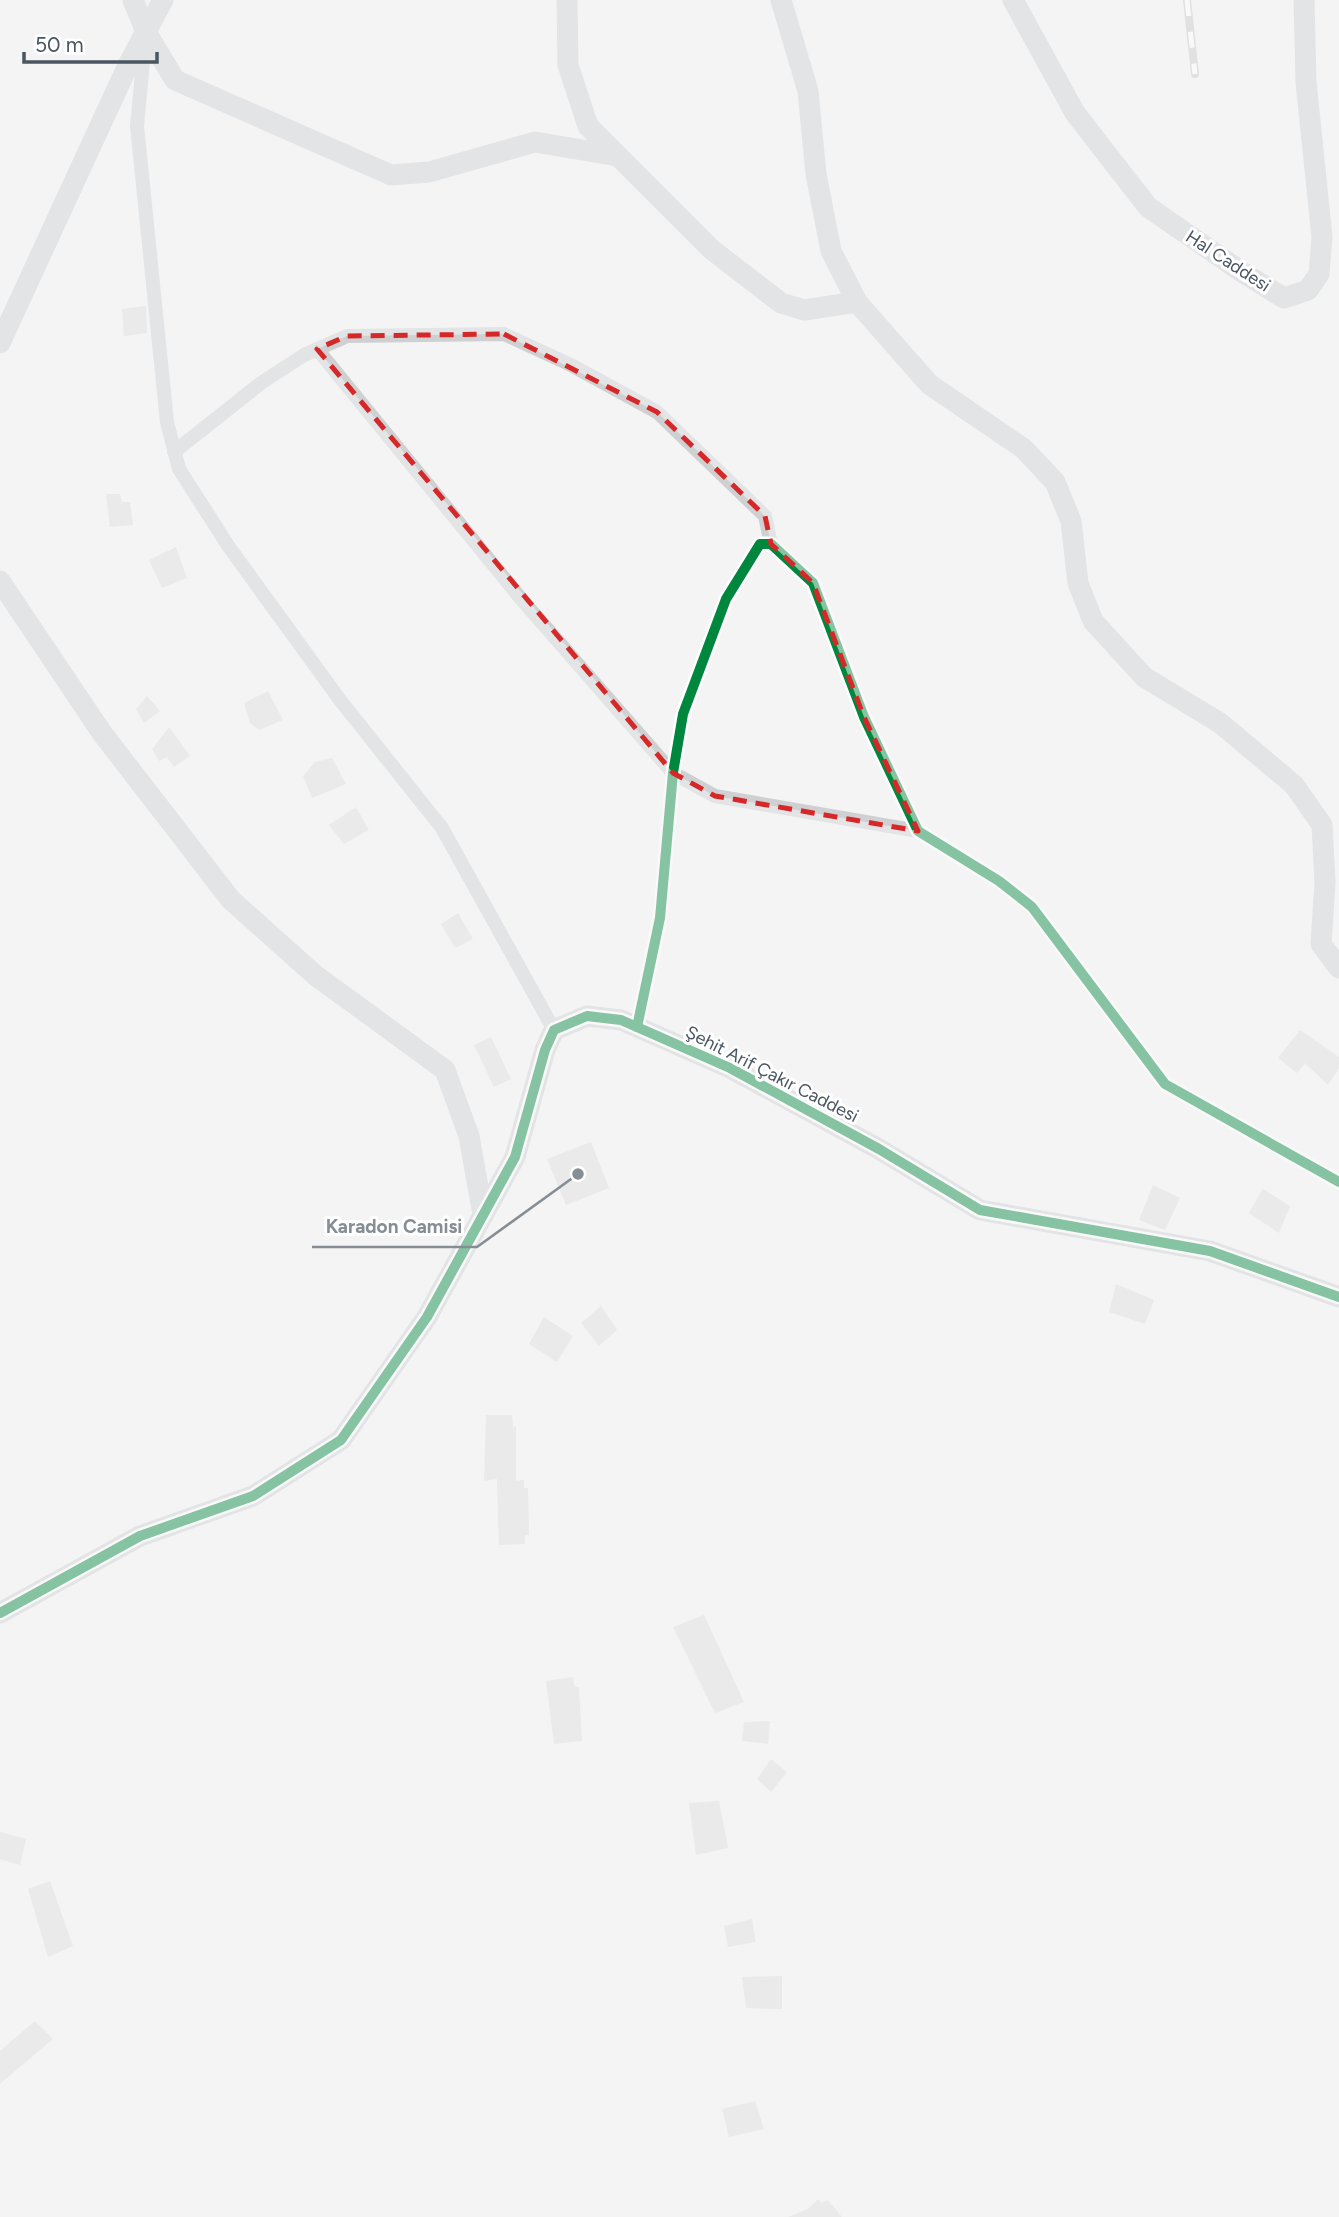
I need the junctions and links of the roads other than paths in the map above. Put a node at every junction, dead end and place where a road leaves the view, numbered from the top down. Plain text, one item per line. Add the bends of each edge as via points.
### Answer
1 (133, 0) edge
2 (163, 0) edge
3 (567, 0) edge
4 (781, 0) edge
5 (1013, 0) edge
6 (1304, 0) edge
7 (146, 32) junction
8 (618, 156) junction
9 (857, 302) junction
10 (0, 343) edge
11 (317, 349) junction
12 (174, 452) junction
13 (771, 544) junction
14 (0, 582) edge
15 (673, 773) junction
16 (918, 831) junction
17 (1339, 968) edge
18 (637, 1027) junction
19 (554, 1030) junction
20 (1339, 1182) edge
21 (483, 1215) junction
22 (1339, 1297) edge
23 (0, 1613) edge

1 - 7 street
2 - 7 street
3 - 8 street via 568,65 588,126
4 - 9 street via 808,92 816,174 831,251
5 - 6 street, Hal Caddesi via 1075,113 1148,207 1284,298 1308,290 1319,274 1322,237 1306,82
7 - 8 street via 175,80 391,175 429,172 535,142
7 - 10 street
7 - 12 street via 137,125 162,381
8 - 9 street via 711,249 781,303 804,310
9 - 17 street via 929,384 1024,449 1055,482 1070,521 1078,583 1093,621 1144,677 1220,723 1293,785 1322,825 1321,944
11 - 12 street via 261,383
11 - 13 street via 347,336 504,334 657,412 765,516
11 - 15 street via 522,600
12 - 19 street via 179,469 229,547 340,700 442,828
13 - 15 street via 760,544 726,599 683,714
13 - 16 street via 813,583 864,717
14 - 21 street via 102,733 231,900 315,975 446,1070 469,1136
15 - 16 street via 715,796
15 - 18 street via 660,918
16 - 20 street via 1032,907 1164,1084
18 - 19 street, Şehit Arif Çakır Caddesi via 587,1016
18 - 22 street, Şehit Arif Çakır Caddesi via 730,1068 980,1210 1210,1251
19 - 21 street via 515,1157
21 - 23 street via 427,1317 341,1440 253,1496 140,1536

